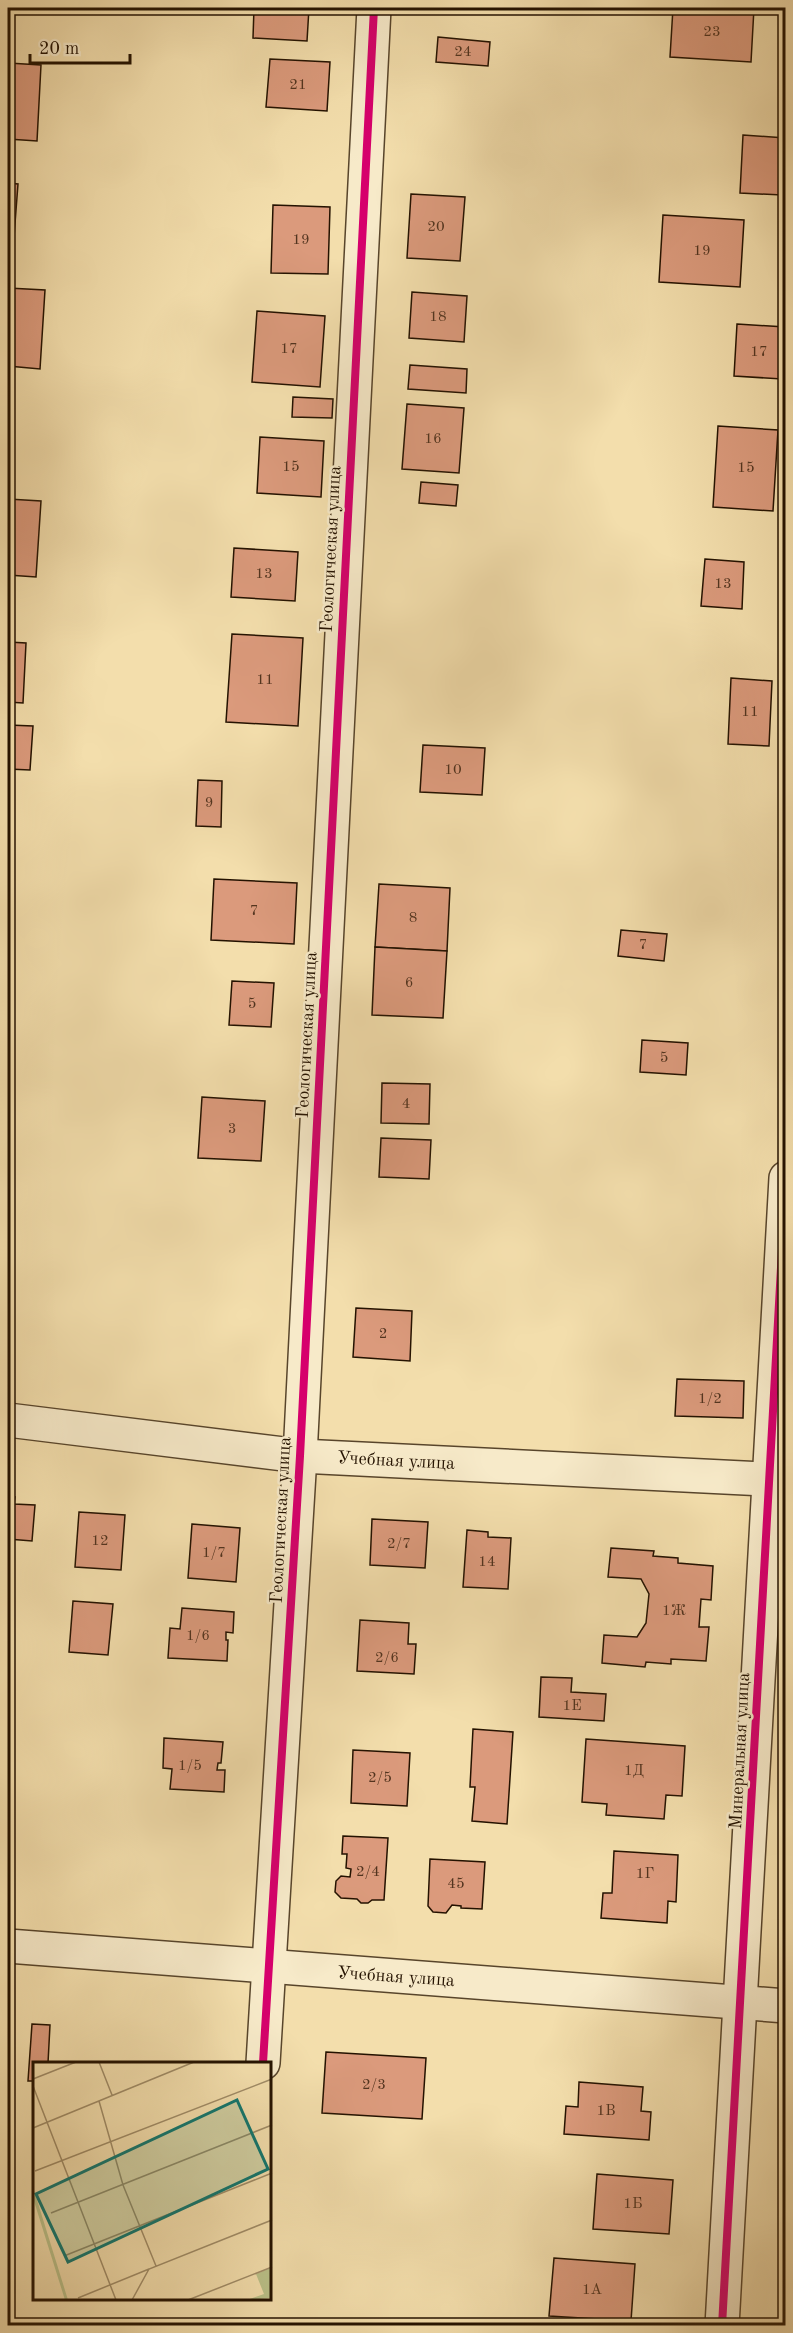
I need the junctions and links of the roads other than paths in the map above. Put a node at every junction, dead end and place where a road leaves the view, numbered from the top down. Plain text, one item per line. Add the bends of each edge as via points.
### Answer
1 (374, 8) edge
2 (786, 1178) edge
3 (8, 1420) edge
4 (300, 1456) junction
5 (778, 1479) edge
6 (8, 1946) edge
7 (269, 1967) junction
8 (740, 2003) junction
9 (786, 2006) edge
10 (263, 2062) edge
11 (722, 2325) edge

1 - 4 street, Геологическая улица
2 - 5 street, Минеральная улица
3 - 4 street, Учебная улица
4 - 5 street, Учебная улица
4 - 7 street, Геологическая улица
5 - 8 street, Минеральная улица
6 - 7 street, Учебная улица
7 - 8 street, Учебная улица
7 - 10 street, Геологическая улица
8 - 9 street, Учебная улица
8 - 11 street, Минеральная улица

